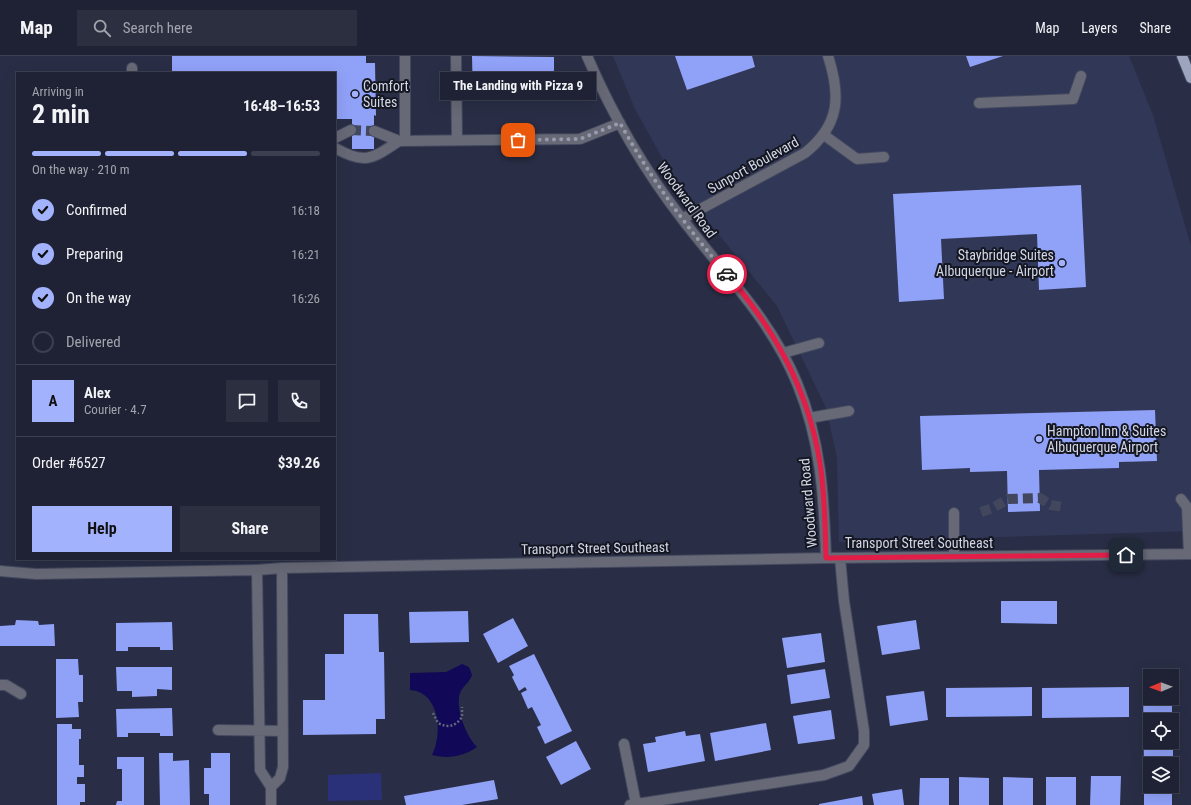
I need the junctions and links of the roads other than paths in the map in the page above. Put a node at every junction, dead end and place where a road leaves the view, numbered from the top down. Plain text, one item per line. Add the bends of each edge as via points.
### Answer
1 (405, 56) edge
2 (456, 56) edge
3 (588, 56) edge
4 (828, 56) edge
5 (1182, 56) edge
6 (1081, 76) dead end
7 (1191, 78) edge
8 (979, 103) dead end
9 (620, 123) junction
10 (351, 130) tunnel mouth
11 (374, 131) tunnel mouth
12 (824, 135) junction
13 (336, 138) edge
14 (457, 140) junction
15 (402, 141) junction
16 (336, 149) edge
17 (884, 157) dead end
18 (682, 219) junction
19 (819, 343) dead end
20 (784, 353) junction
21 (848, 411) dead end
22 (810, 418) junction
23 (1181, 499) dead end
24 (954, 513) dead end
25 (1190, 554) edge
26 (954, 557) junction
27 (826, 558) junction
28 (840, 558) junction
29 (282, 568) junction
30 (257, 570) junction
31 (0, 571) edge
32 (0, 686) edge
33 (21, 694) dead end
34 (218, 730) dead end
35 (259, 730) junction
36 (283, 731) junction
37 (624, 744) dead end
38 (271, 787) junction
39 (633, 804) edge
40 (271, 805) edge

1 - 15 street
2 - 14 street
3 - 9 street, Woodward Road
4 - 12 street, Sunport Boulevard via 836,82 837,97 832,118
5 - 7 main road
6 - 8 street via 1073,99
9 - 14 street via 580,139
9 - 18 street, Woodward Road via 654,180
10 - 13 street
11 - 15 street
12 - 17 street via 857,159
12 - 18 street, Sunport Boulevard via 805,153
14 - 15 street
15 - 16 street via 374,158 351,157
18 - 20 street, Woodward Road via 748,299
19 - 20 street
20 - 22 street, Woodward Road
21 - 22 street
22 - 27 street, Woodward Road via 823,485
23 - 25 street via 1187,507
24 - 26 street
25 - 26 street, Transport Street Southeast
26 - 28 street, Transport Street Southeast
27 - 28 street, Transport Street Southeast
27 - 29 street, Transport Street Southeast
28 - 39 street via 864,731 864,745 849,766 824,775
29 - 30 street, Transport Street Southeast
29 - 36 street
30 - 31 street, Transport Street Southeast via 36,574
30 - 35 street
32 - 33 street via 6,685
34 - 35 street
35 - 36 street
35 - 38 street via 260,770
36 - 38 street via 283,767 280,778
37 - 39 street
38 - 40 street

